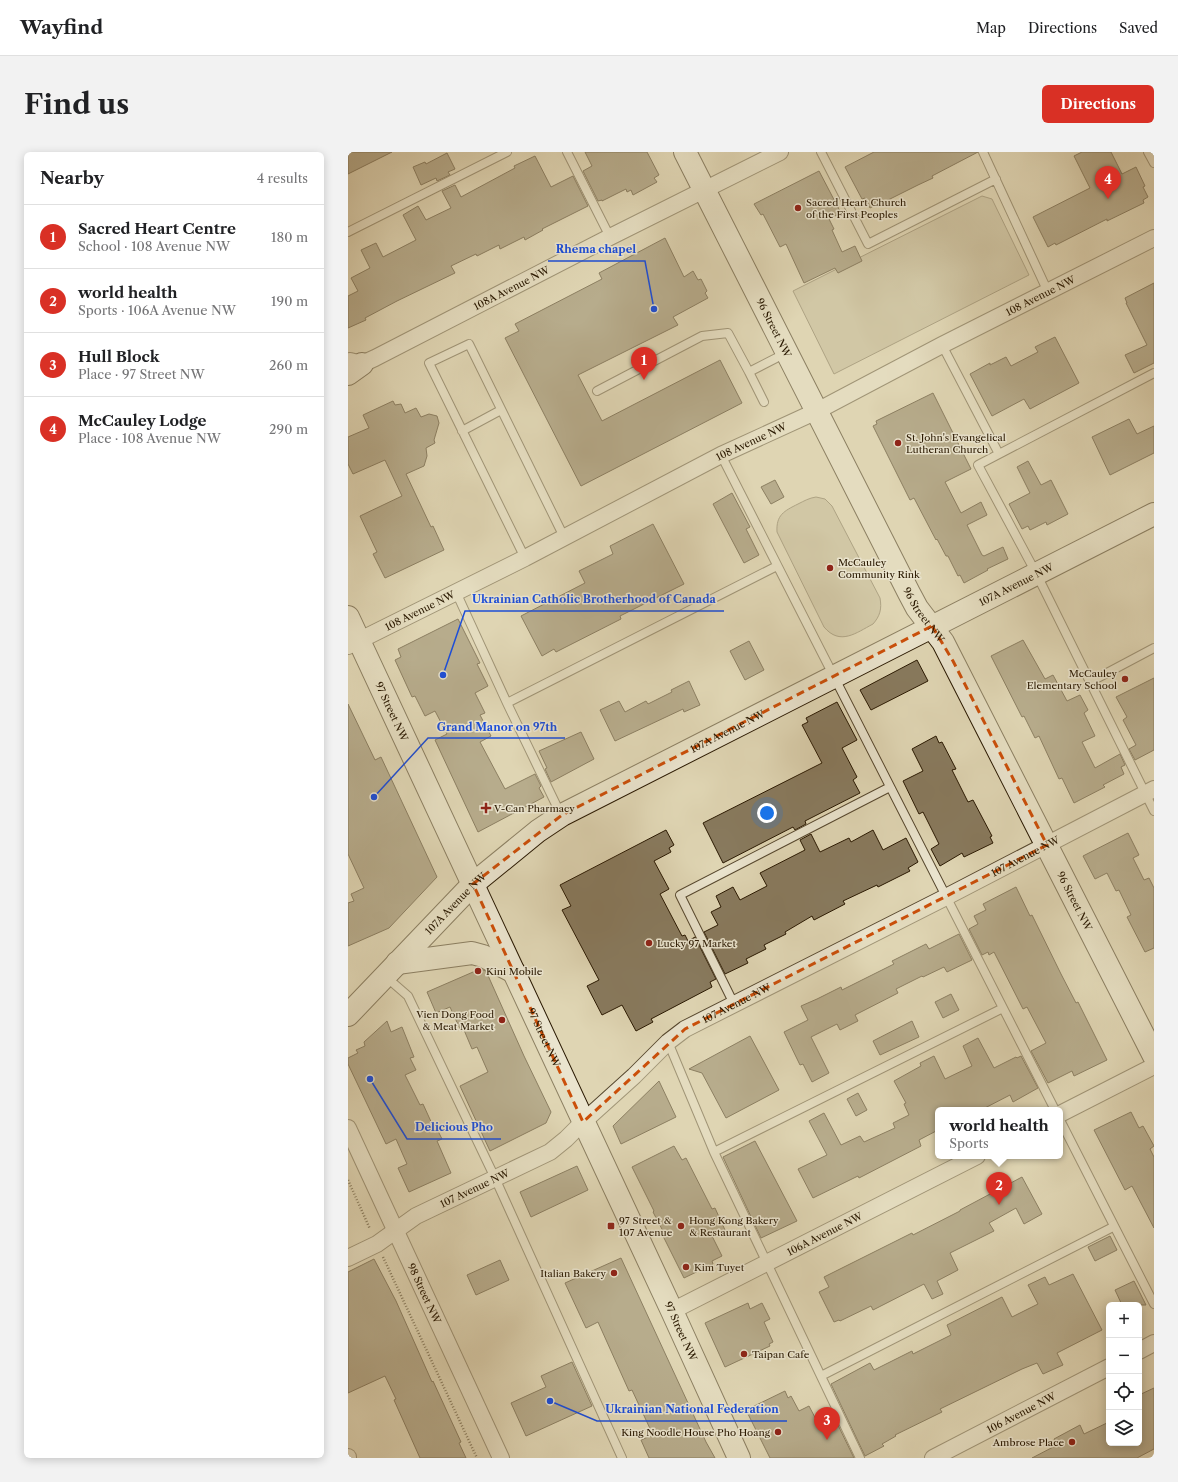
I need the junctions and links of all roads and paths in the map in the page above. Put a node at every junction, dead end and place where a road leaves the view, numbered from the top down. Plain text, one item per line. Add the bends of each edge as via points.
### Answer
1 (507, 152) edge
2 (567, 152) edge
3 (685, 152) edge
4 (780, 152) edge
5 (821, 152) edge
6 (983, 152) edge
7 (1148, 152) edge
8 (1154, 163) edge
9 (996, 179) junction
10 (704, 190) junction
11 (348, 232) edge
12 (610, 237) junction
13 (1154, 238) edge
14 (1048, 292) junction
15 (942, 345) junction
16 (787, 353) junction
17 (353, 366) edge
18 (749, 372) junction
19 (1154, 372) edge
20 (597, 391) dead end
21 (764, 402) dead end
22 (501, 410) junction
23 (817, 411) junction
24 (462, 431) junction
25 (999, 454) junction
26 (721, 455) junction
27 (1154, 514) edge
28 (564, 537) junction
29 (525, 558) junction
30 (777, 566) junction
31 (1036, 573) junction
32 (456, 592) junction
33 (348, 617) edge
34 (932, 626) junction
35 (354, 644) edge
36 (1154, 648) edge
37 (834, 676) junction
38 (1090, 682) junction
39 (507, 703) junction
40 (890, 787) junction
41 (1150, 791) edge
42 (1154, 811) edge
43 (562, 815) junction
44 (1047, 845) junction
45 (473, 884) junction
46 (946, 897) junction
47 (391, 970) junction
48 (514, 972) junction
49 (734, 1004) junction
50 (1003, 1008) junction
51 (348, 1015) edge
52 (668, 1042) junction
53 (1154, 1056) edge
54 (1154, 1066) edge
55 (1053, 1107) edge
56 (1063, 1112) edge
57 (583, 1122) junction
58 (1063, 1126) edge
59 (348, 1128) edge
60 (714, 1152) junction
61 (971, 1159) edge
62 (494, 1178) junction
63 (348, 1180) edge
64 (1114, 1227) junction
65 (396, 1231) junction
66 (377, 1244) junction
67 (348, 1258) edge
68 (768, 1263) junction
69 (1154, 1304) edge
70 (672, 1311) junction
71 (1154, 1343) edge
72 (1142, 1349) edge
73 (1106, 1369) edge
74 (821, 1376) junction
75 (477, 1458) edge
76 (501, 1458) edge
77 (622, 1458) edge
78 (739, 1458) edge
79 (860, 1458) edge
80 (933, 1458) edge

1 - 11 lane
2 - 12 lane
3 - 10 main road, 96 Street NW
4 - 10 street, 108A Avenue NW
5 - 9 lane via 868,244
6 - 9 lane
7 - 8 lane
9 - 14 lane
10 - 12 street, 108A Avenue NW
10 - 16 main road, 96 Street NW
12 - 17 street, 108A Avenue NW
13 - 14 street, 108 Avenue NW
14 - 15 street, 108 Avenue NW
15 - 23 street, 108 Avenue NW
15 - 25 lane
16 - 18 lane
16 - 23 main road, 96 Street NW
18 - 20 lane via 728,333 702,336
18 - 21 lane
19 - 25 lane
22 - 24 lane
22 - 24 lane via 469,344 429,363
22 - 28 lane
23 - 26 street, 108 Avenue NW
23 - 34 main road, 96 Street NW via 909,593
24 - 29 lane
25 - 31 lane via 978,465
26 - 28 street, 108 Avenue NW
26 - 30 lane
27 - 31 main road, 107A Avenue NW
28 - 29 street, 108 Avenue NW
29 - 32 street, 108 Avenue NW
30 - 37 lane
30 - 39 lane
31 - 34 main road, 107A Avenue NW
31 - 38 lane
32 - 35 street, 108 Avenue NW
32 - 39 lane
33 - 35 main road, 97 Street NW
34 - 37 main road, 107A Avenue NW
34 - 44 main road, 96 Street NW via 950,654
35 - 45 main road, 97 Street NW
36 - 38 lane
37 - 40 lane
37 - 43 main road, 107A Avenue NW
38 - 41 lane
39 - 43 lane
40 - 46 lane
40 - 49 lane via 680,895
41 - 42 lane
41 - 44 street, 107 Avenue NW
43 - 45 main road, 107A Avenue NW via 538,831
44 - 46 street, 107 Avenue NW
44 - 53 main road, 96 Street NW
45 - 47 main road, 107A Avenue NW
45 - 48 main road, 97 Street NW
46 - 49 street, 107 Avenue NW
46 - 50 lane
47 - 48 main road via 472,953
47 - 51 main road, 107A Avenue NW
47 - 62 lane via 408,996
48 - 57 main road, 97 Street NW
49 - 52 street, 107 Avenue NW via 685,1029
50 - 55 lane
50 - 60 lane
52 - 57 street, 107 Avenue NW
52 - 60 lane
54 - 56 street
57 - 62 street, 107 Avenue NW via 550,1152
57 - 70 main road, 97 Street NW
58 - 64 lane
59 - 65 street, 98 Street NW
60 - 68 lane
61 - 68 street, 106A Avenue NW
62 - 65 street, 107 Avenue NW via 416,1216
62 - 77 lane
63 - 66 path
64 - 69 lane
64 - 74 lane
65 - 66 street, 107 Avenue NW
65 - 76 street, 98 Street NW
66 - 67 street, 107 Avenue NW
66 - 75 path
68 - 70 street, 106A Avenue NW
68 - 74 lane
70 - 78 main road, 97 Street NW
71 - 72 street
73 - 80 street, 106 Avenue NW
74 - 79 lane

